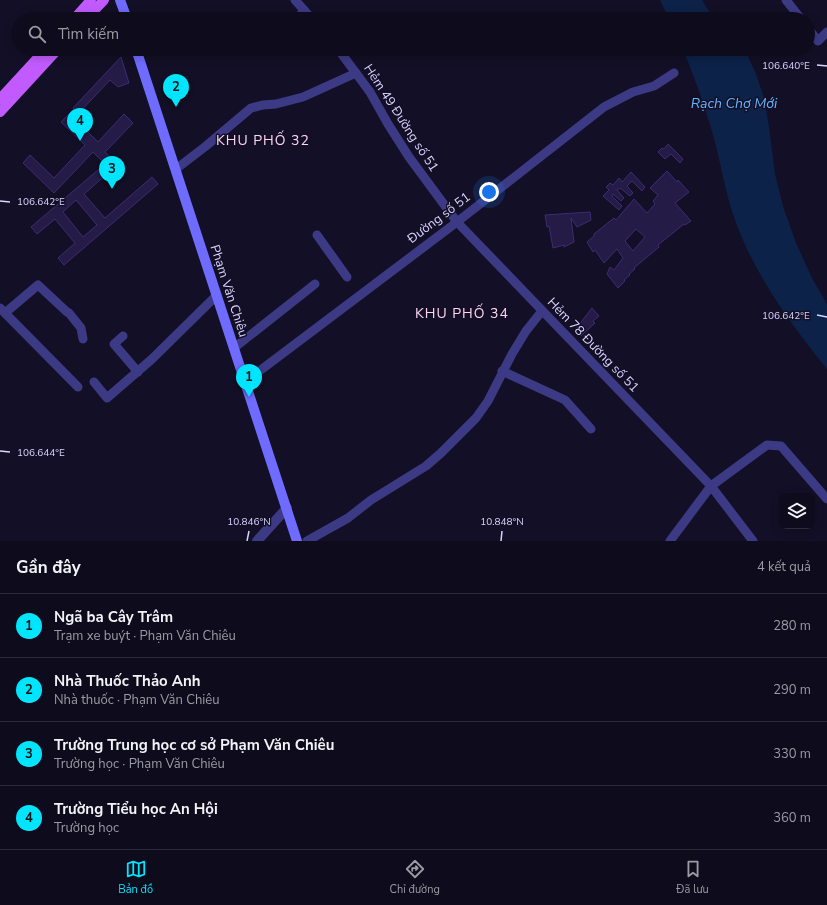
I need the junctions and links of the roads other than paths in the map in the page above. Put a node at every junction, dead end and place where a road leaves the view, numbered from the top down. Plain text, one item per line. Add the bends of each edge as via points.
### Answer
1 (91, 0) edge
2 (104, 0) edge
3 (120, 0) edge
4 (295, 0) edge
5 (786, 0) edge
6 (304, 10) edge
7 (80, 12) edge
8 (93, 12) edge
9 (124, 12) edge
10 (795, 12) edge
11 (827, 32) edge
12 (815, 37) edge
13 (40, 56) edge
14 (52, 56) edge
15 (138, 56) edge
16 (343, 56) edge
17 (674, 72) dead end
18 (356, 73) junction
19 (0, 99) edge
20 (0, 112) edge
21 (176, 169) junction
22 (457, 222) junction
23 (316, 235) dead end
24 (347, 277) dead end
25 (315, 284) dead end
26 (217, 295) junction
27 (2, 310) edge
28 (542, 311) junction
29 (123, 336) dead end
30 (83, 339) dead end
31 (234, 348) junction
32 (502, 371) junction
33 (138, 372) junction
34 (94, 382) dead end
35 (246, 382) junction
36 (78, 387) dead end
37 (591, 430) dead end
38 (711, 486) junction
39 (827, 499) edge
40 (287, 508) junction
41 (257, 541) edge
42 (297, 541) edge
43 (307, 541) edge
44 (670, 541) edge
45 (753, 541) edge

1 - 7 main road
2 - 8 main road
3 - 9 main road
4 - 6 street
5 - 10 street
11 - 12 street via 818,41
13 - 19 main road
14 - 20 main road
15 - 21 main road, Phạm Văn Chiêu
16 - 18 street, Hẻm 49 Đường số 51
17 - 22 street, Đường số 51 via 654,86 633,92 604,107
18 - 21 street via 303,97 250,108
18 - 22 street, Hẻm 49 Đường số 51 via 409,158
21 - 26 main road, Phạm Văn Chiêu
22 - 28 street, Hẻm 78 Đường số 51
22 - 35 street, Đường số 51
23 - 24 street
25 - 31 street
26 - 31 main road, Phạm Văn Chiêu
26 - 33 street
27 - 30 street via 38,286 68,312 81,328
27 - 36 street
28 - 32 street via 526,331
28 - 38 street, Hẻm 78 Đường số 51
29 - 33 street via 114,344
31 - 35 main road, Phạm Văn Chiêu
32 - 37 street via 565,400
32 - 43 street via 488,401 476,418 441,454 348,518
33 - 34 street via 107,398
35 - 40 main road, Phạm Văn Chiêu
38 - 39 street via 767,445 781,446
38 - 44 street
38 - 45 street, Hẻm 78 Đường số 51
40 - 41 street
40 - 42 main road, Phạm Văn Chiêu

